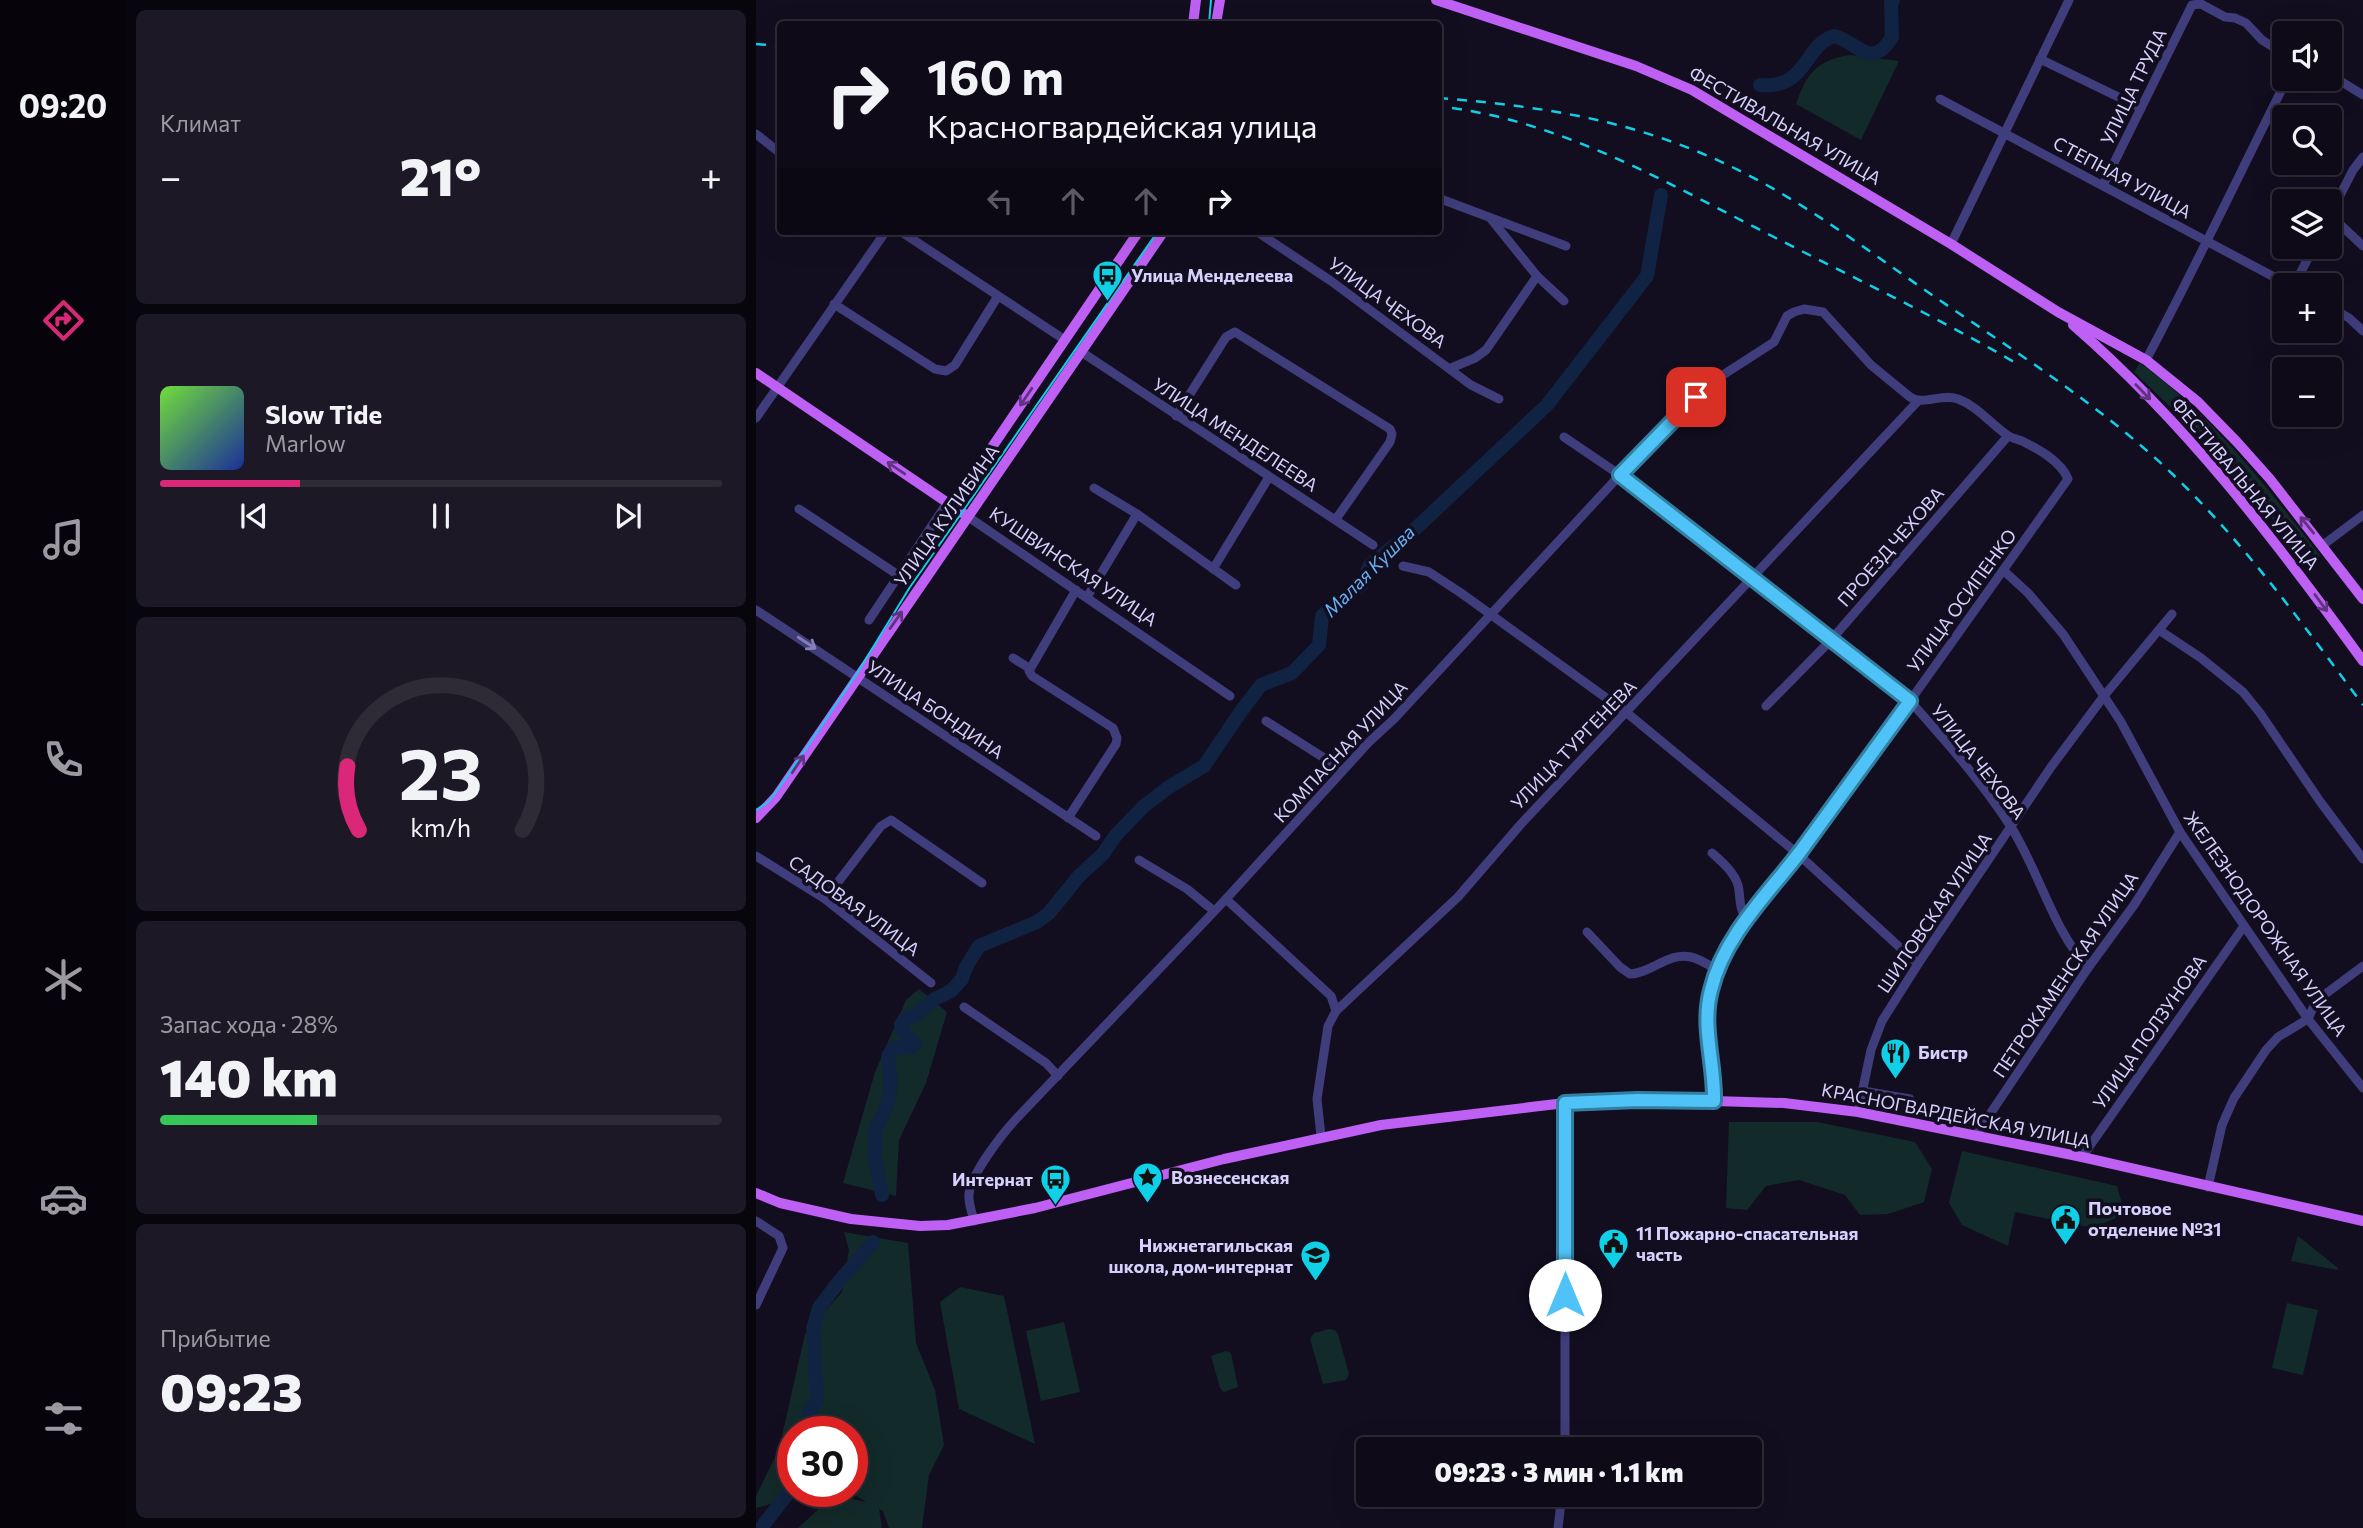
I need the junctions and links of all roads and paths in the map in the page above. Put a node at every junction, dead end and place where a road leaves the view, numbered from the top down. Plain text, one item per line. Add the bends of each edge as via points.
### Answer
1 (1195, 0) edge
2 (1220, 0) edge
3 (1436, 0) edge
4 (2069, 0) edge
5 (1194, 21) edge
6 (1216, 21) edge
7 (2272, 46) edge
8 (2040, 59) junction
9 (2342, 82) edge
10 (2281, 91) edge
11 (2363, 95) edge
12 (1940, 99) dead end
13 (2141, 108) junction
14 (2003, 132) junction
15 (756, 134) edge
16 (777, 151) edge
17 (2363, 157) edge
18 (2103, 186) junction
19 (2342, 192) edge
20 (1442, 200) edge
21 (1491, 219) junction
22 (2342, 227) edge
23 (883, 235) edge
24 (906, 235) edge
25 (1136, 235) edge
26 (1161, 235) edge
27 (1262, 235) edge
28 (2206, 241) junction
29 (1951, 244) junction
30 (1566, 246) dead end
31 (2363, 246) edge
32 (2272, 275) edge
33 (1537, 276) junction
34 (998, 296) junction
35 (1564, 301) dead end
36 (834, 304) junction
37 (2058, 312) junction
38 (2342, 314) edge
39 (2363, 331) edge
40 (1065, 340) junction
41 (2128, 350) junction
42 (1080, 351) junction
43 (2146, 360) junction
44 (2116, 365) junction
45 (1451, 368) junction
46 (756, 373) edge
47 (776, 388) junction
48 (1499, 399) dead end
49 (1918, 401) junction
50 (1176, 416) junction
51 (756, 418) edge
52 (2008, 436) junction
53 (1564, 437) dead end
54 (1620, 475) junction
55 (1269, 477) junction
56 (1094, 488) dead end
57 (950, 505) junction
58 (799, 509) dead end
59 (1137, 514) junction
60 (2363, 515) edge
61 (967, 516) junction
62 (1336, 519) junction
63 (1373, 545) dead end
64 (2323, 545) junction
65 (1404, 566) dead end
66 (1213, 569) junction
67 (2003, 569) junction
68 (898, 575) junction
69 (1752, 580) junction
70 (1236, 585) dead end
71 (1076, 590) junction
72 (1087, 597) junction
73 (2363, 599) edge
74 (756, 610) edge
75 (2172, 614) dead end
76 (1490, 615) junction
77 (869, 620) dead end
78 (2160, 630) junction
79 (1832, 640) junction
80 (1013, 658) dead end
81 (2363, 661) edge
82 (1029, 668) junction
83 (858, 676) junction
84 (1230, 696) dead end
85 (2104, 696) junction
86 (1910, 701) junction
87 (1766, 706) dead end
88 (1627, 713) junction
89 (1266, 721) dead end
90 (1343, 770) junction
91 (756, 818) edge
92 (1068, 818) junction
93 (2011, 827) junction
94 (2180, 832) junction
95 (1096, 836) dead end
96 (1712, 853) dead end
97 (1798, 854) junction
98 (756, 856) edge
99 (2363, 859) edge
100 (1139, 860) dead end
101 (982, 883) dead end
102 (1226, 898) junction
103 (825, 900) junction
104 (1214, 911) junction
105 (1748, 918) junction
106 (2244, 926) junction
107 (1587, 932) dead end
108 (1918, 964) junction
109 (2363, 966) edge
110 (2088, 968) junction
111 (1717, 970) junction
112 (932, 983) dead end
113 (964, 1007) dead end
114 (1336, 1011) junction
115 (2308, 1019) junction
116 (1058, 1076) junction
117 (2363, 1088) edge
118 (1863, 1091) junction
119 (1910, 1100) dead end
120 (1714, 1101) junction
121 (1565, 1103) junction
122 (1858, 1112) junction
123 (1976, 1135) junction
124 (1321, 1136) junction
125 (2082, 1157) junction
126 (2208, 1187) junction
127 (756, 1193) edge
128 (974, 1221) junction
129 (2363, 1221) edge
130 (756, 1222) edge
131 (756, 1305) edge
132 (1565, 1437) edge
133 (1560, 1507) edge
134 (1558, 1528) edge

1 - 5 main road
2 - 6 main road
3 - 29 main road, ФЕСТИВАЛЬНАЯ УЛИЦА via 1636,66 1692,90
4 - 8 street
7 - 13 street, УЛИЦА ТРУДА via 2246,23 2195,4
8 - 13 street
8 - 14 street
9 - 11 street
10 - 28 street
12 - 14 street, СТЕПНАЯ УЛИЦА
13 - 18 street, УЛИЦА ТРУДА
14 - 18 street, СТЕПНАЯ УЛИЦА
14 - 29 street
15 - 16 street
17 - 19 street
18 - 28 street, СТЕПНАЯ УЛИЦА
20 - 21 street
21 - 30 street
21 - 33 street
22 - 31 street
23 - 36 street
24 - 34 street
25 - 40 main road, УЛИЦА КУЛИБИНА
26 - 42 main road, УЛИЦА КУЛИБИНА
27 - 45 street, УЛИЦА ЧЕХОВА
28 - 32 street, СТЕПНАЯ УЛИЦА
28 - 43 street
29 - 37 main road, ФЕСТИВАЛЬНАЯ УЛИЦА
33 - 35 street
33 - 45 street via 1486,350
34 - 36 street via 955,365 946,371 935,369
34 - 40 street
36 - 47 street
37 - 41 main road, ФЕСТИВАЛЬНАЯ УЛИЦА
37 - 44 main road, ФЕСТИВАЛЬНАЯ УЛИЦА
38 - 39 street
40 -> 57 main road, УЛИЦА КУЛИБИНА
41 - 43 main road, ФЕСТИВАЛЬНАЯ УЛИЦА
41 - 44 main road
42 - 50 street, УЛИЦА МЕНДЕЛЕЕВА
42 - 61 main road, УЛИЦА КУЛИБИНА
64 -> 43 main road, ФЕСТИВАЛЬНАЯ УЛИЦА via 2217,420
44 -> 81 main road, ФЕСТИВАЛЬНАЯ УЛИЦА via 2272,537
45 - 48 street, УЛИЦА ЧЕХОВА
46 - 47 main road, КУШВИНСКАЯ УЛИЦА
47 - 51 street
57 -> 47 main road, КУШВИНСКАЯ УЛИЦА
49 - 52 street via 1957,399
49 - 54 street, КОМПАСНАЯ УЛИЦА via 1871,365 1823,312 1794,312 1787,316 1774,342 1709,384
49 - 69 street, УЛИЦА ТУРГЕНЕВА
50 - 55 street, УЛИЦА МЕНДЕЛЕЕВА
50 - 62 street via 1226,337 1235,332 1390,429 1390,442
52 - 67 street, УЛИЦА ОСИПЕНКО via 2052,460 2068,479
52 - 79 street, ПРОЕЗД ЧЕХОВА
53 - 54 street, УЛИЦА ЧЕХОВА
54 - 69 street, УЛИЦА ЧЕХОВА
54 - 76 street, КОМПАСНАЯ УЛИЦА
55 - 62 street, УЛИЦА МЕНДЕЛЕЕВА
55 - 66 street
56 - 59 street
57 - 61 main road, КУШВИНСКАЯ УЛИЦА
57 - 68 street
58 - 68 street
59 - 66 street
59 - 72 street
60 - 64 street
61 - 71 street, КУШВИНСКАЯ УЛИЦА
83 -> 61 main road, УЛИЦА КУЛИБИНА
62 - 63 street, УЛИЦА МЕНДЕЛЕЕВА
64 - 73 main road, ФЕСТИВАЛЬНАЯ УЛИЦА
65 - 76 street via 1429,572
66 - 70 street
67 - 85 street, ЖЕЛЕЗНОДОРОЖНАЯ УЛИЦА via 2047,613
67 - 86 street, УЛИЦА ОСИПЕНКО
68 - 77 street
69 - 79 street, УЛИЦА ЧЕХОВА
69 - 88 street, УЛИЦА ТУРГЕНЕВА
71 - 72 street, КУШВИНСКАЯ УЛИЦА
71 - 82 street
72 - 84 street, КУШВИНСКАЯ УЛИЦА
74 -> 83 street, УЛИЦА БОНДИНА
75 - 78 street, ШИЛОВСКАЯ УЛИЦА
76 - 88 street
76 - 90 street, КОМПАСНАЯ УЛИЦА
78 - 85 street, ШИЛОВСКАЯ УЛИЦА
78 - 99 street via 2243,692
79 - 86 street, УЛИЦА ЧЕХОВА
79 - 87 street, ПРОЕЗД ЧЕХОВА
80 - 82 street
82 - 92 street via 1032,676 1116,732 1116,744
91 -> 83 main road, УЛИЦА КУЛИБИНА via 776,797
83 - 92 street, УЛИЦА БОНДИНА
85 - 93 street, ШИЛОВСКАЯ УЛИЦА
85 - 94 street, ЖЕЛЕЗНОДОРОЖНАЯ УЛИЦА
86 - 93 street, УЛИЦА ЧЕХОВА via 1949,744
86 - 97 street, УЛИЦА ОСИПЕНКО
88 - 97 street
88 - 114 street, УЛИЦА ТУРГЕНЕВА via 1458,897
89 - 90 street
90 - 102 street, КОМПАСНАЯ УЛИЦА
92 - 95 street, УЛИЦА БОНДИНА
93 - 108 street, ШИЛОВСКАЯ УЛИЦА
93 - 110 street, УЛИЦА ЧЕХОВА via 2070,945
94 - 106 street, ЖЕЛЕЗНОДОРОЖНАЯ УЛИЦА
94 - 110 street, ПЕТРОКАМЕНСКАЯ УЛИЦА
96 - 105 street via 1733,875
97 - 105 street, УЛИЦА ОСИПЕНКО
97 - 108 street
98 - 103 street, САДОВАЯ УЛИЦА
100 - 104 street
101 - 103 street via 891,820 881,826
102 - 104 street, КОМПАСНАЯ УЛИЦА
102 - 114 street via 1331,996
103 - 112 street, САДОВАЯ УЛИЦА
104 - 116 street, КОМПАСНАЯ УЛИЦА
105 - 111 street, УЛИЦА ОСИПЕНКО
106 - 115 street, ЖЕЛЕЗНОДОРОЖНАЯ УЛИЦА
106 - 125 street, УЛИЦА ПОЛЗУНОВА
107 - 111 street via 1630,974 1674,956 1692,957
108 - 118 street, ШИЛОВСКАЯ УЛИЦА via 1882,1021
109 - 115 street via 2316,1002
110 - 123 street, ПЕТРОКАМЕНСКАЯ УЛИЦА
111 - 120 street, УЛИЦА ОСИПЕНКО via 1707,1013
113 - 116 street
114 - 124 street, УЛИЦА ТУРГЕНЕВА via 1328,1026 1317,1099
115 - 117 street, ЖЕЛЕЗНОДОРОЖНАЯ УЛИЦА
115 - 126 street via 2278,1037 2234,1098 2222,1125
116 - 128 street, КОМПАСНАЯ УЛИЦА via 1003,1133 975,1178 969,1195
118 - 119 street
118 - 122 street, ШИЛОВСКАЯ УЛИЦА
120 - 121 main road, КРАСНОГВАРДЕЙСКАЯ УЛИЦА
120 - 122 main road, КРАСНОГВАРДЕЙСКАЯ УЛИЦА
121 - 124 main road, КРАСНОГВАРДЕЙСКАЯ УЛИЦА
121 - 132 street
122 - 123 main road, КРАСНОГВАРДЕЙСКАЯ УЛИЦА
123 - 125 main road, КРАСНОГВАРДЕЙСКАЯ УЛИЦА
124 - 128 main road, КРАСНОГВАРДЕЙСКАЯ УЛИЦА
125 - 126 main road, КРАСНОГВАРДЕЙСКАЯ УЛИЦА
126 - 129 main road, КРАСНОГВАРДЕЙСКАЯ УЛИЦА
127 - 128 main road, КРАСНОГВАРДЕЙСКАЯ УЛИЦА via 851,1219 920,1226
130 - 131 street via 779,1236 783,1248
133 - 134 street

